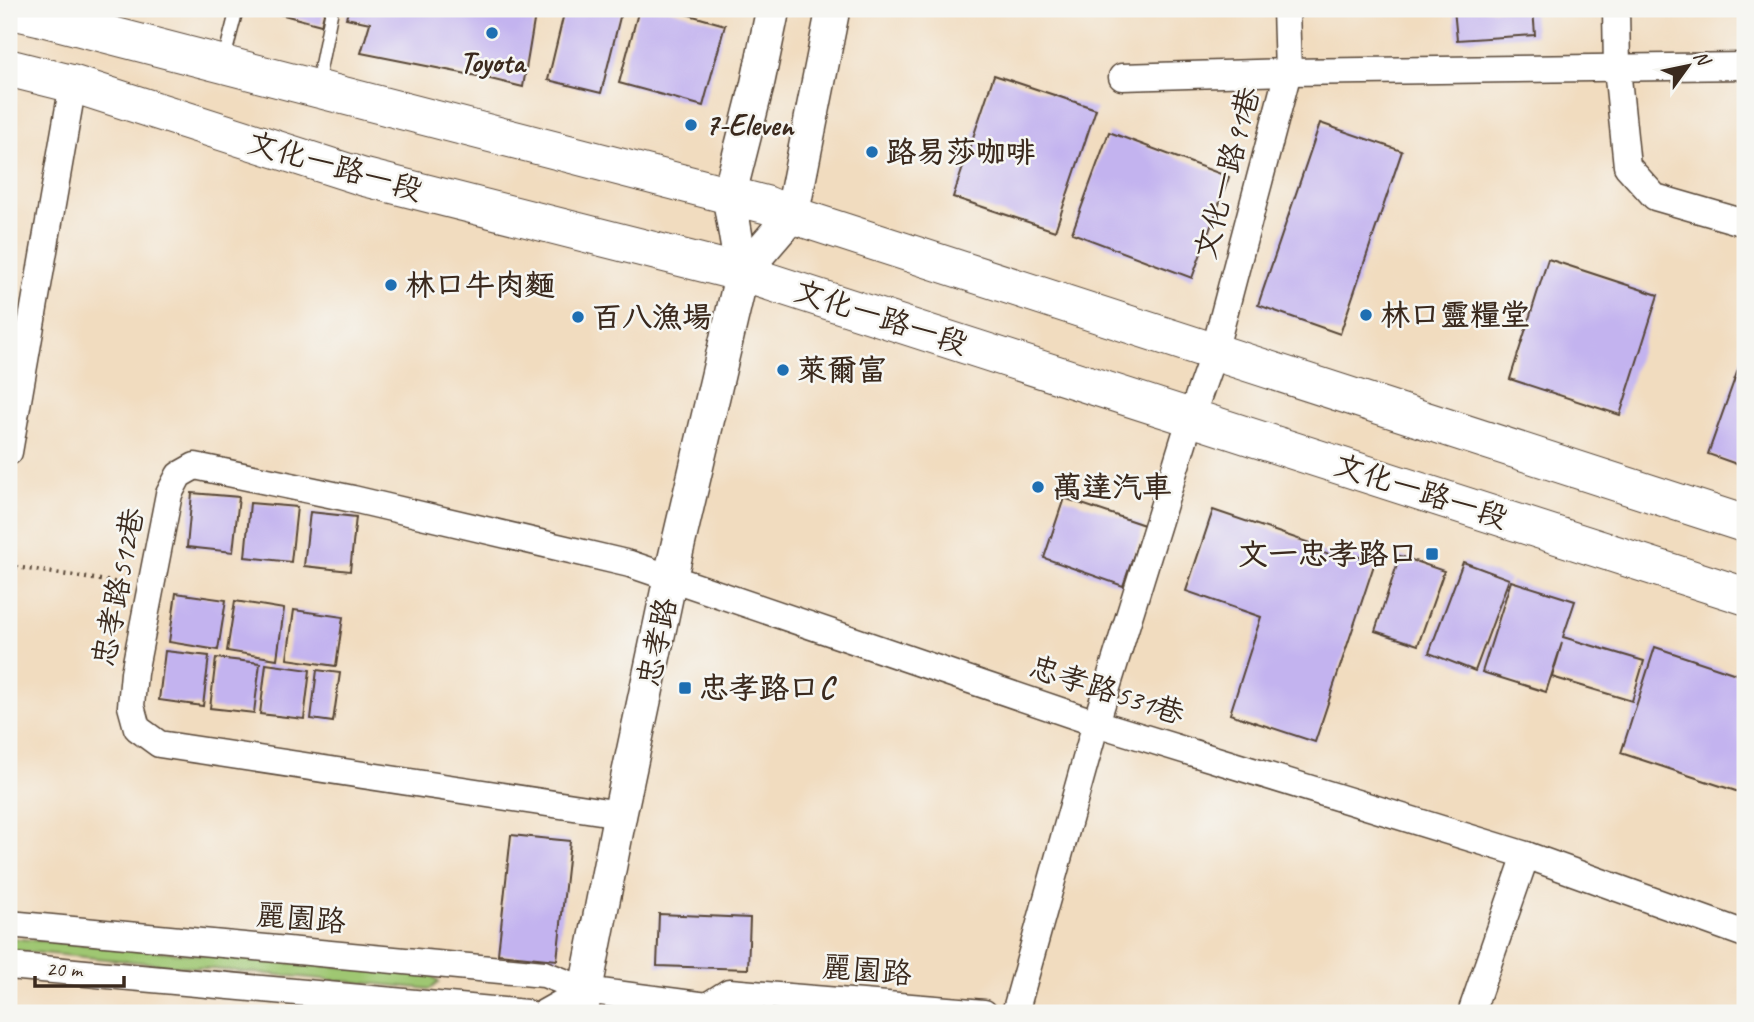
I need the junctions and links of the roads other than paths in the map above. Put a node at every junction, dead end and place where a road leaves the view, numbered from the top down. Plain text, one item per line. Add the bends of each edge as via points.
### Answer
1 (237, 9) edge
2 (332, 9) edge
3 (773, 9) edge
4 (834, 9) edge
5 (1286, 9) edge
6 (1616, 9) edge
7 (30, 12) edge
8 (222, 65) junction
9 (1745, 66) edge
10 (9, 68) edge
11 (1617, 68) junction
12 (1288, 72) junction
13 (1122, 77) dead end
14 (73, 84) junction
15 (316, 89) junction
16 (729, 196) junction
17 (792, 215) junction
18 (1745, 223) edge
19 (742, 272) junction
20 (1214, 352) junction
21 (1191, 417) junction
22 (9, 452) edge
23 (1745, 524) edge
24 (670, 579) junction
25 (1745, 596) edge
26 (1096, 723) junction
27 (620, 814) junction
28 (1526, 855) junction
29 (9, 924) edge
30 (1745, 934) edge
31 (9, 966) edge
32 (583, 1002) edge
33 (710, 1009) edge
34 (526, 1013) edge
35 (544, 1013) edge
36 (984, 1013) edge
37 (1015, 1013) edge
38 (1471, 1013) edge

1 - 8 lane
2 - 15 lane
3 - 16 street, 忠孝路
4 - 17 street, 忠孝路
5 - 12 street, 文化一路91巷
6 - 11 street
7 - 8 main road
8 - 15 main road
9 - 11 street
10 - 14 main road, 文化一路一段
11 - 12 street
11 - 18 street via 1627,166 1655,197
12 - 13 street
12 - 20 street, 文化一路91巷
14 - 19 main road, 文化一路一段 via 363,177
14 - 22 street
15 - 16 main road
16 - 17 main road
16 - 19 street, 忠孝路
17 - 19 street, 忠孝路
17 - 20 main road
19 - 21 main road, 文化一路一段
19 - 24 street, 忠孝路
20 - 21 street, 文化一路91巷
20 - 23 main road
21 - 25 main road, 文化一路一段
21 - 26 street, 文化一路91巷
24 - 26 street, 忠孝路531巷
24 - 27 street, 忠孝路
24 - 27 street, 忠孝路512巷 via 630,564 195,466 179,475 169,494 131,706 137,728 159,744
26 - 28 street, 忠孝路531巷
26 - 37 street, 文化一路91巷
27 - 32 street, 忠孝路
28 - 30 street, 忠孝路531巷
28 - 38 street
29 - 32 street, 麗園路 via 544,974
31 - 34 street
32 - 33 street, 麗園路
32 - 35 street
33 - 36 street, 麗園路 via 729,992

